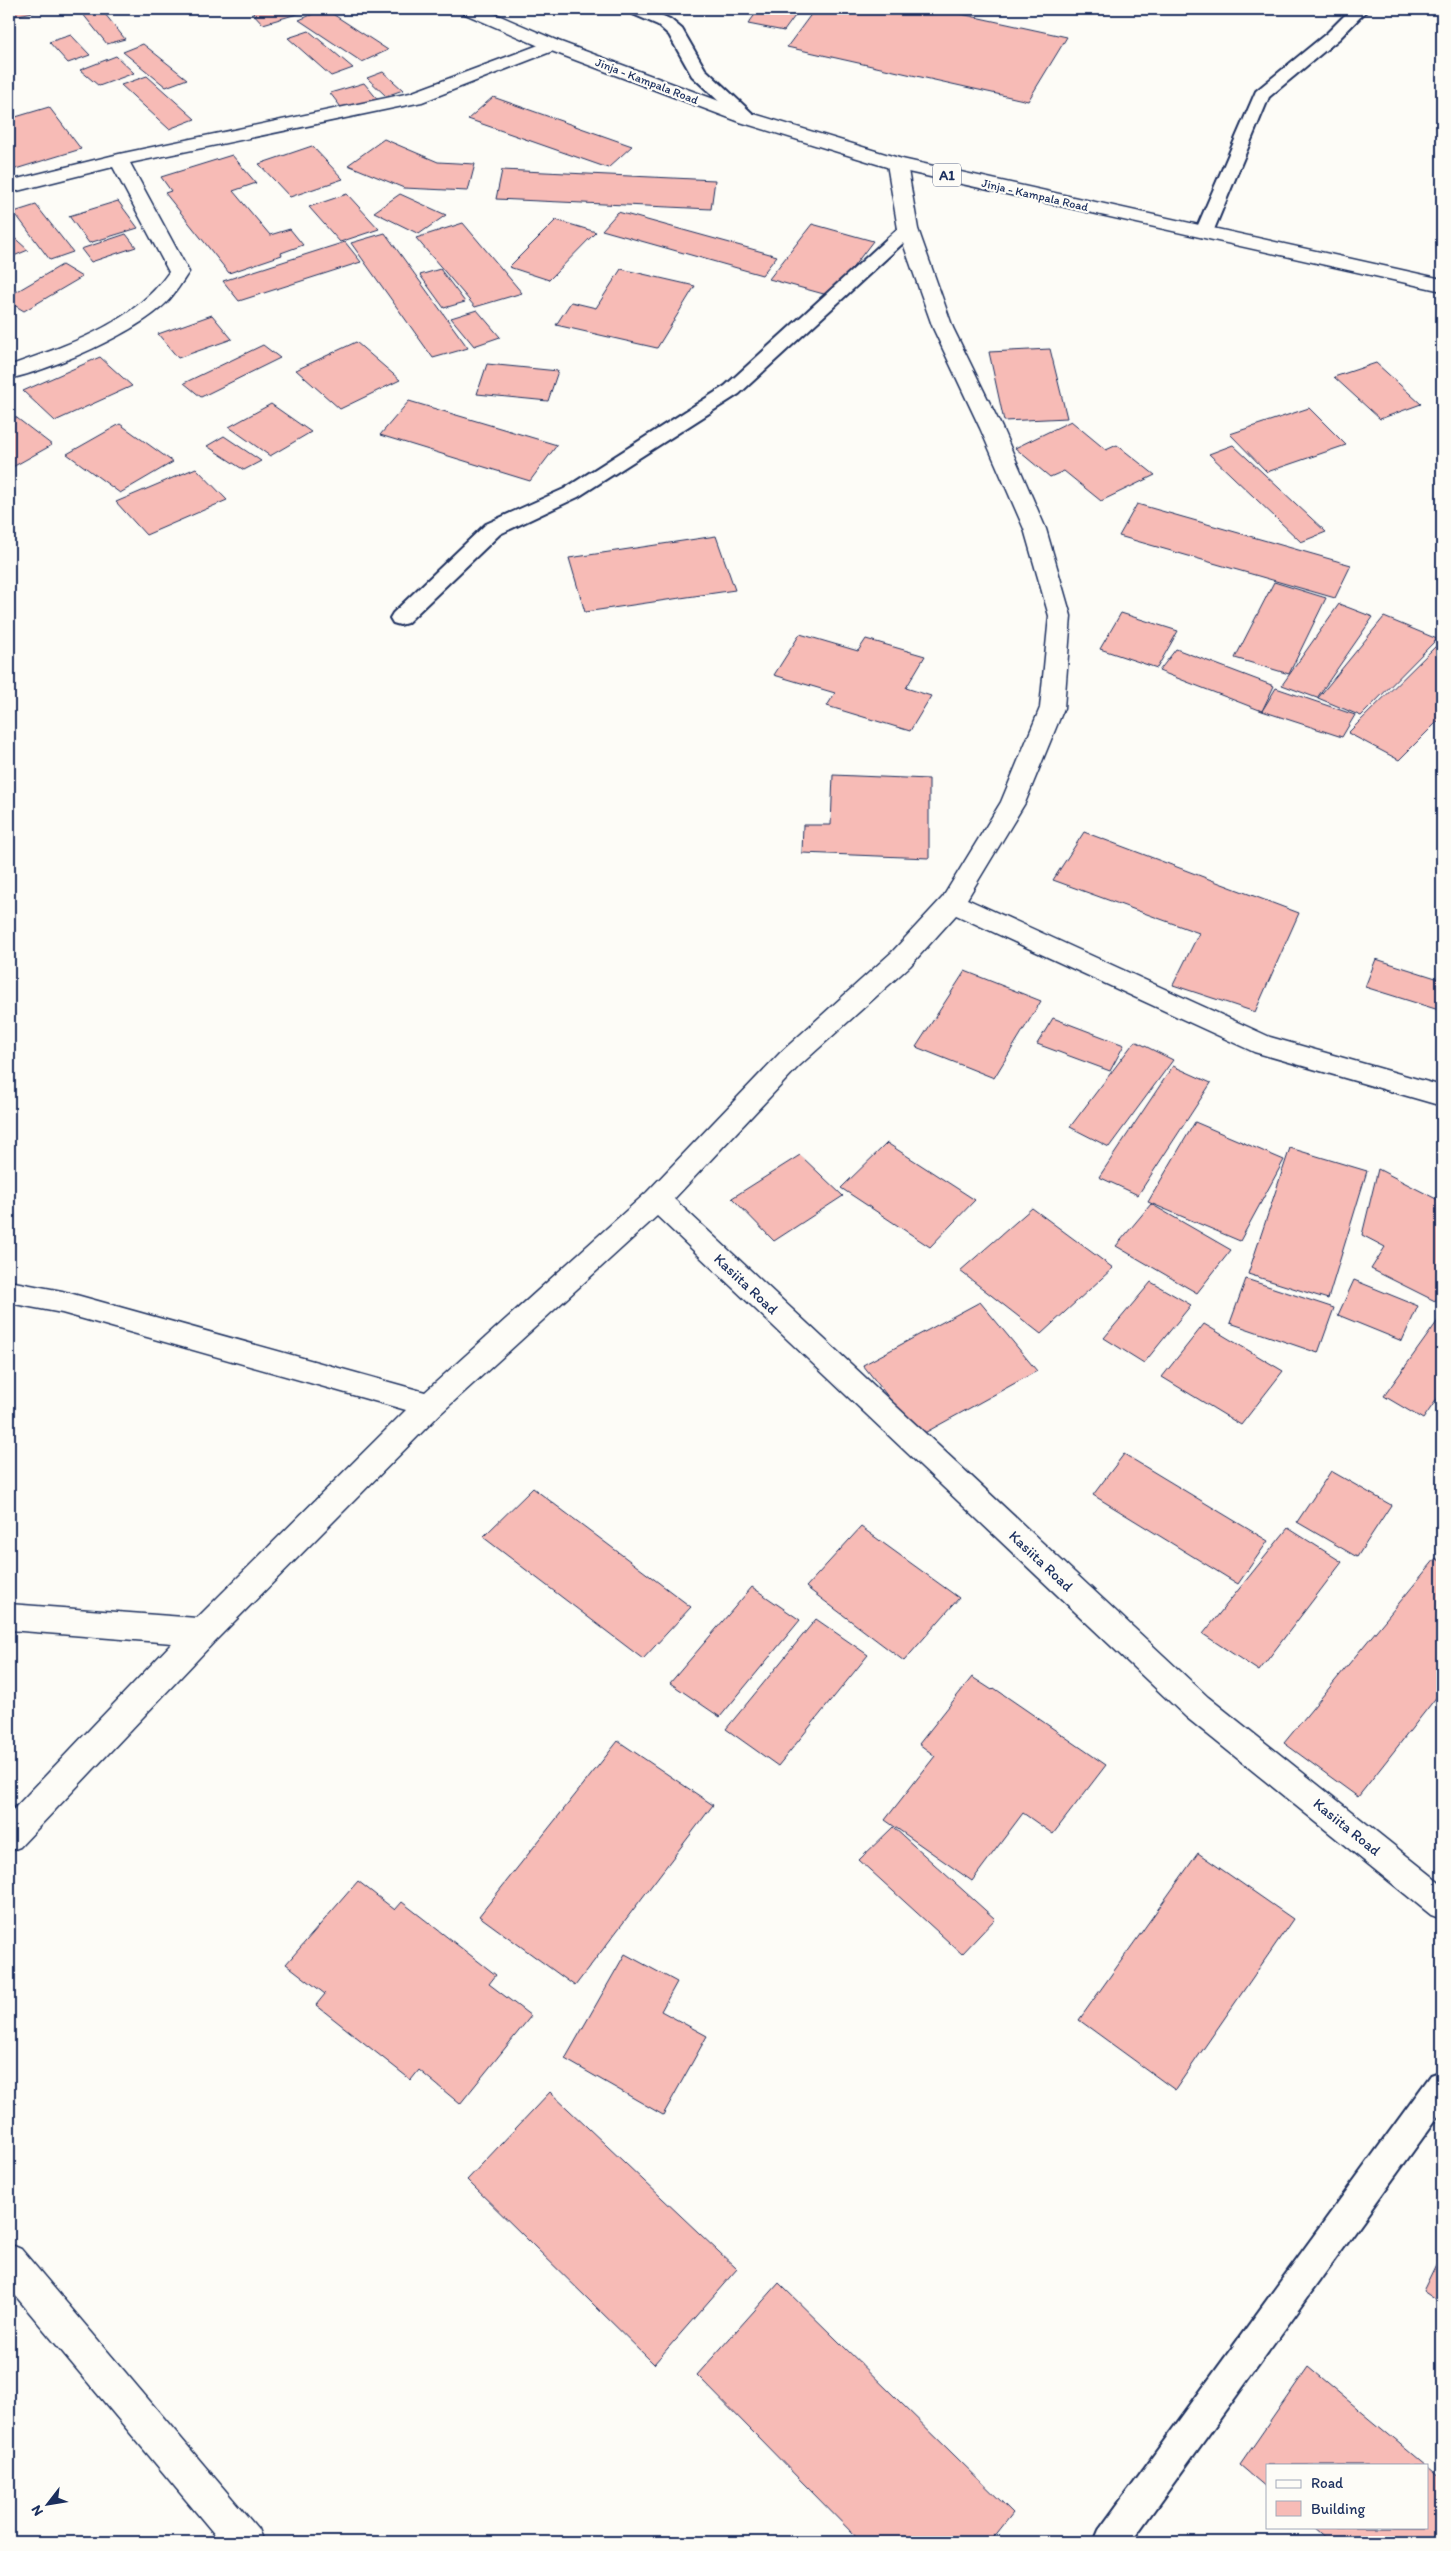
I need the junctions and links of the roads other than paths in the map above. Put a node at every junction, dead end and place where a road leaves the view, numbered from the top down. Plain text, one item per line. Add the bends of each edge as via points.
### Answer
1 (469, 9) edge
2 (634, 9) edge
3 (1360, 9) edge
4 (552, 45) junction
5 (747, 118) junction
6 (120, 160) junction
7 (897, 164) junction
8 (9, 187) edge
9 (908, 229) junction
10 (1204, 232) junction
11 (1442, 285) edge
12 (9, 373) edge
13 (400, 618) dead end
14 (952, 903) junction
15 (1442, 1096) edge
16 (657, 1200) junction
17 (9, 1292) edge
18 (430, 1405) junction
19 (9, 1617) edge
20 (203, 1632) junction
21 (9, 1836) edge
22 (1442, 1904) edge
23 (1442, 2086) edge
24 (9, 2261) edge
25 (245, 2542) edge
26 (1111, 2542) edge

1 - 4 main road, Jinja - Kampala Road / A1
2 - 5 lane via 664,22 676,32 698,72
3 - 10 lane via 1333,36 1262,94
4 - 5 main road, Jinja - Kampala Road / A1
4 - 6 main road via 416,98
5 - 7 main road, Jinja - Kampala Road / A1
6 - 8 main road
6 - 12 main road via 179,272 160,299 118,330
7 - 9 main road
7 - 10 main road, Jinja - Kampala Road / A1
9 - 13 lane via 732,390 571,493 493,529
9 - 14 main road via 942,328 1035,528 1060,616 1052,708 1013,803
10 - 11 main road, Jinja - Kampala Road / A1
14 - 15 main road via 1263,1045
14 - 16 main road via 901,959 789,1060
16 - 18 main road
16 - 22 main road, Kasiita Road via 1197,1707
17 - 18 main road via 62,1302
18 - 20 main road
19 - 20 main road
20 - 21 main road
23 - 26 lane
24 - 25 main road

